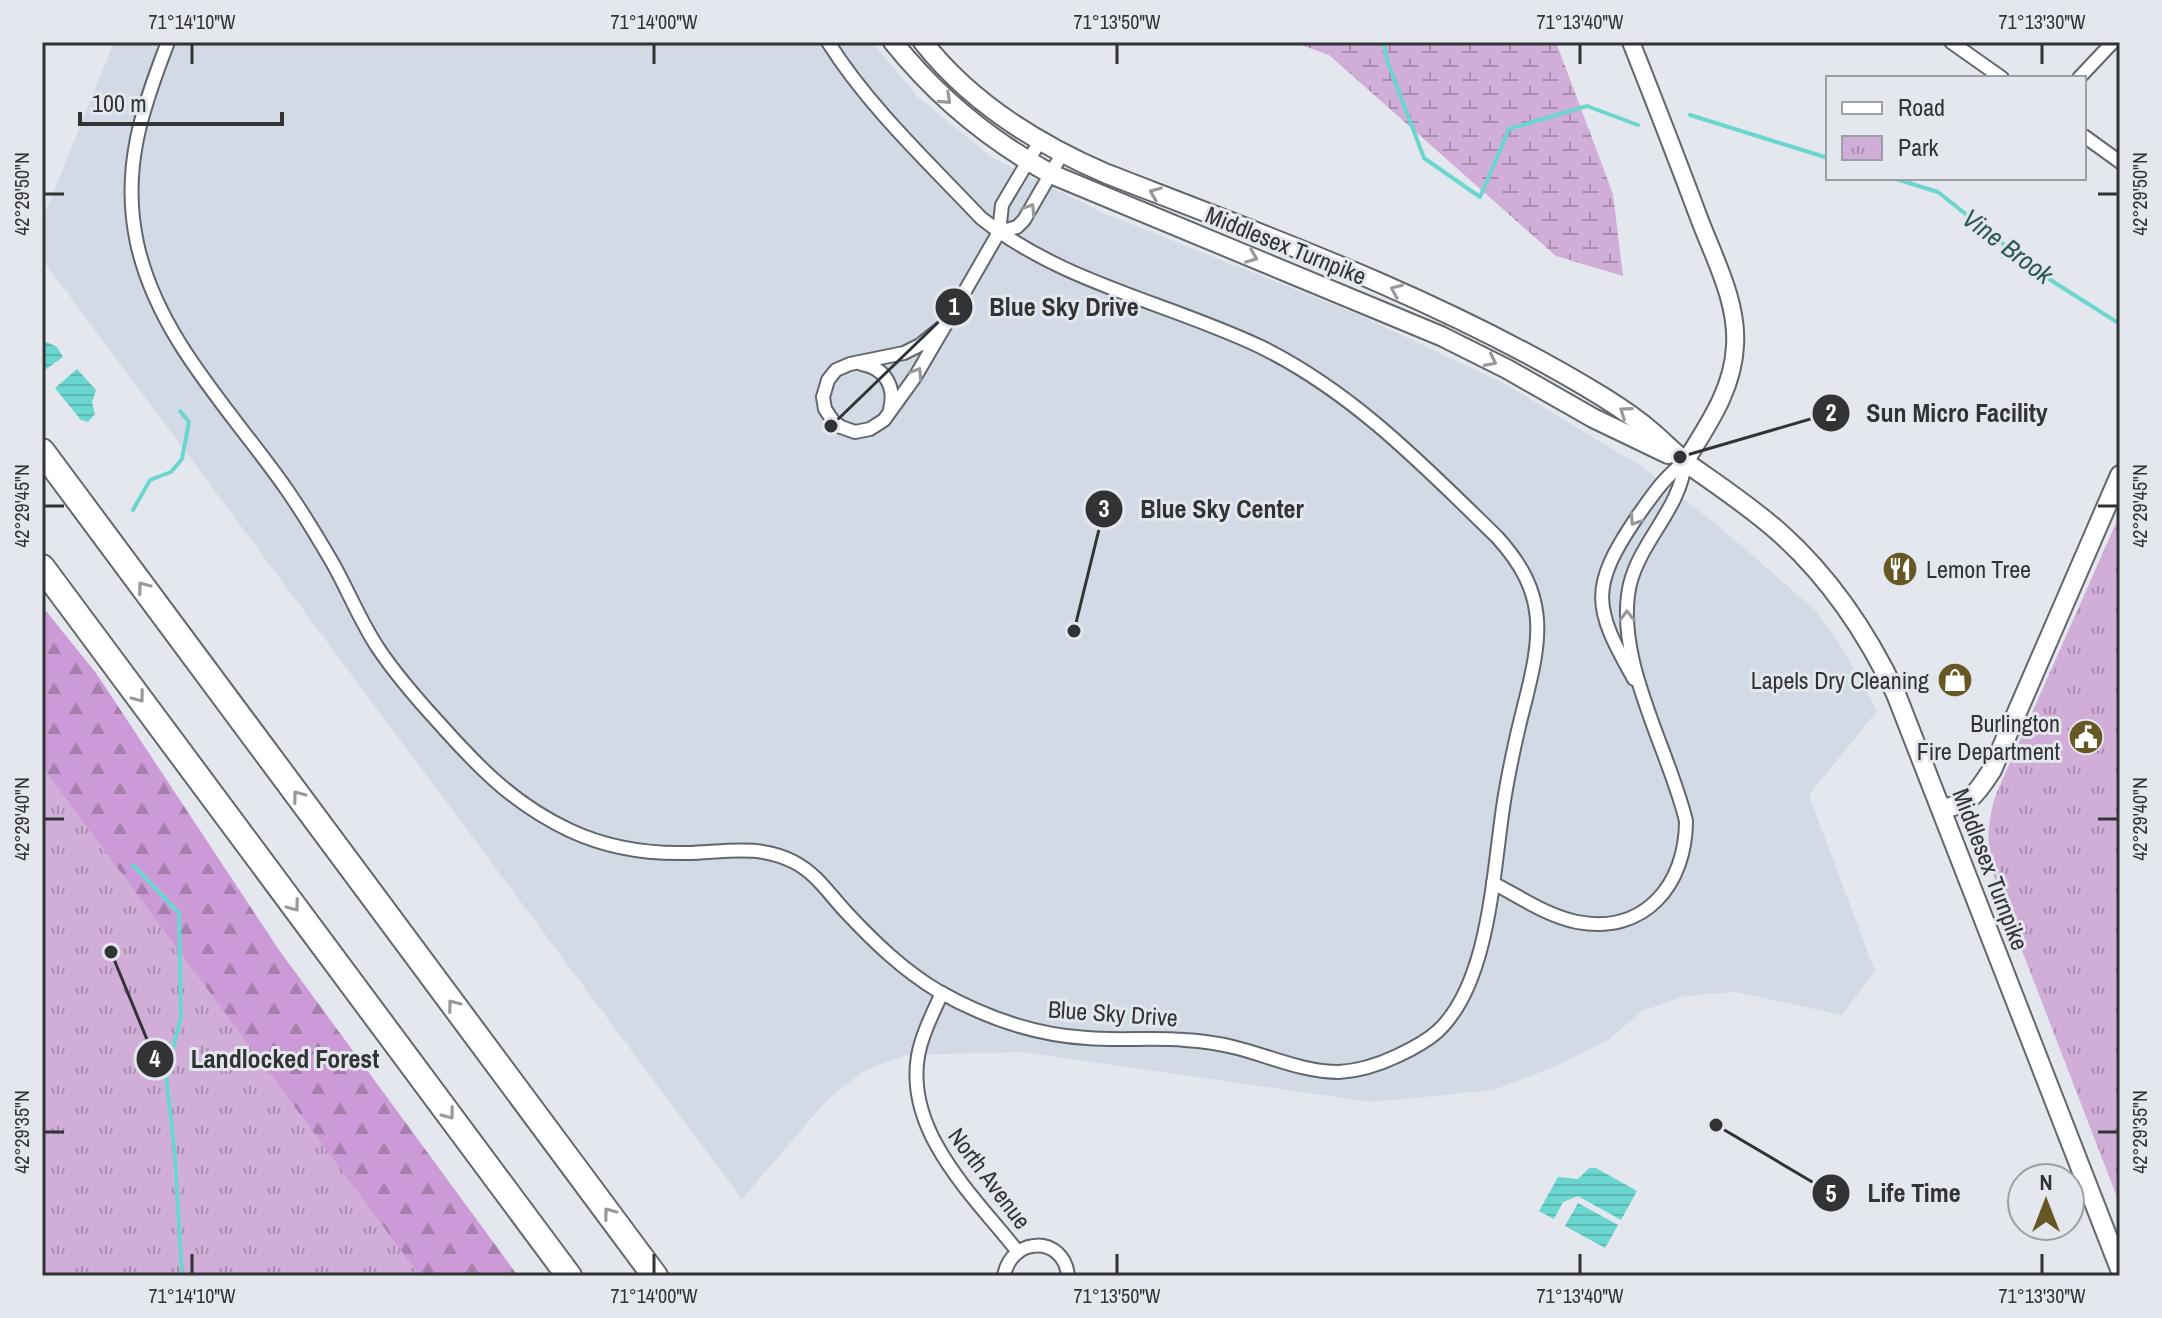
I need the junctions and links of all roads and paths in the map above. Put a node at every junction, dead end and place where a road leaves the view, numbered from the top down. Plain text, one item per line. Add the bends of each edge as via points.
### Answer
1 (168, 42) edge
2 (828, 42) edge
3 (893, 42) edge
4 (923, 42) edge
5 (1631, 42) edge
6 (1951, 42) edge
7 (2113, 42) edge
8 (1999, 76) edge
9 (2081, 76) edge
10 (2086, 137) edge
11 (1040, 141) junction
12 (1062, 154) junction
13 (1028, 161) junction
14 (2120, 162) edge
15 (1051, 174) junction
16 (999, 232) junction
17 (946, 324) junction
18 (855, 363) junction
19 (884, 420) junction
20 (42, 451) edge
21 (1685, 462) junction
22 (2120, 475) edge
23 (42, 567) edge
24 (1642, 692) junction
25 (1942, 809) junction
26 (1493, 883) junction
27 (942, 993) junction
28 (1018, 1252) junction
29 (2120, 1269) edge
30 (569, 1276) edge
31 (655, 1276) edge
32 (1004, 1276) edge
33 (1068, 1276) edge

1 - 27 street, Blue Sky Drive via 139,121 132,174 137,243 148,279 190,362 292,497 376,645 406,686 489,778 570,831 611,847 643,852 752,849 797,863 891,958
2 - 16 street, Blue Sky Drive via 881,111
3 -> 13 main road, Middlesex Turnpike via 942,97
4 - 11 main road, Middlesex Turnpike via 967,88
5 - 21 street via 1723,281 1734,326 1728,382
6 - 8 street
7 - 9 street
10 - 14 street
11 - 12 main road, Middlesex Turnpike
11 - 13 street
12 - 15 street
21 -> 12 main road, Middlesex Turnpike via 1606,398 1462,320
13 - 15 main road, Middlesex Turnpike
13 - 16 street via 1002,205
16 -> 15 street via 1024,220
15 -> 21 main road, Middlesex Turnpike via 1441,336
16 - 17 street
16 - 26 street, Blue Sky Drive via 1034,253 1228,332 1302,369 1394,437 1512,553 1533,597 1539,643 1511,764
17 - 18 street via 904,353
19 -> 17 street
18 - 19 street via 873,366 889,383 892,403
18 - 19 street via 836,370 828,380 823,397 829,415 855,432
31 -> 20 highway
24 -> 21 street via 1628,635 1630,586 1642,553 1682,484
21 -> 24 street via 1659,485 1618,546 1602,586 1608,630
21 - 25 main road, Middlesex Turnpike via 1780,533 1847,610 1885,671
22 - 25 main road via 1992,770 1976,795 1963,805
23 -> 30 highway
24 - 26 street via 1686,821 1683,856 1667,890 1643,912 1595,924 1549,913
25 - 29 main road, Middlesex Turnpike
26 - 27 street, Blue Sky Drive via 1475,970 1453,1014 1420,1044 1368,1067 1332,1071 1205,1042 1082,1038 1023,1028
27 - 28 street, North Avenue via 918,1057 921,1114 938,1150
28 - 32 street, North Avenue
28 - 33 street, North Avenue via 1035,1245 1053,1250

